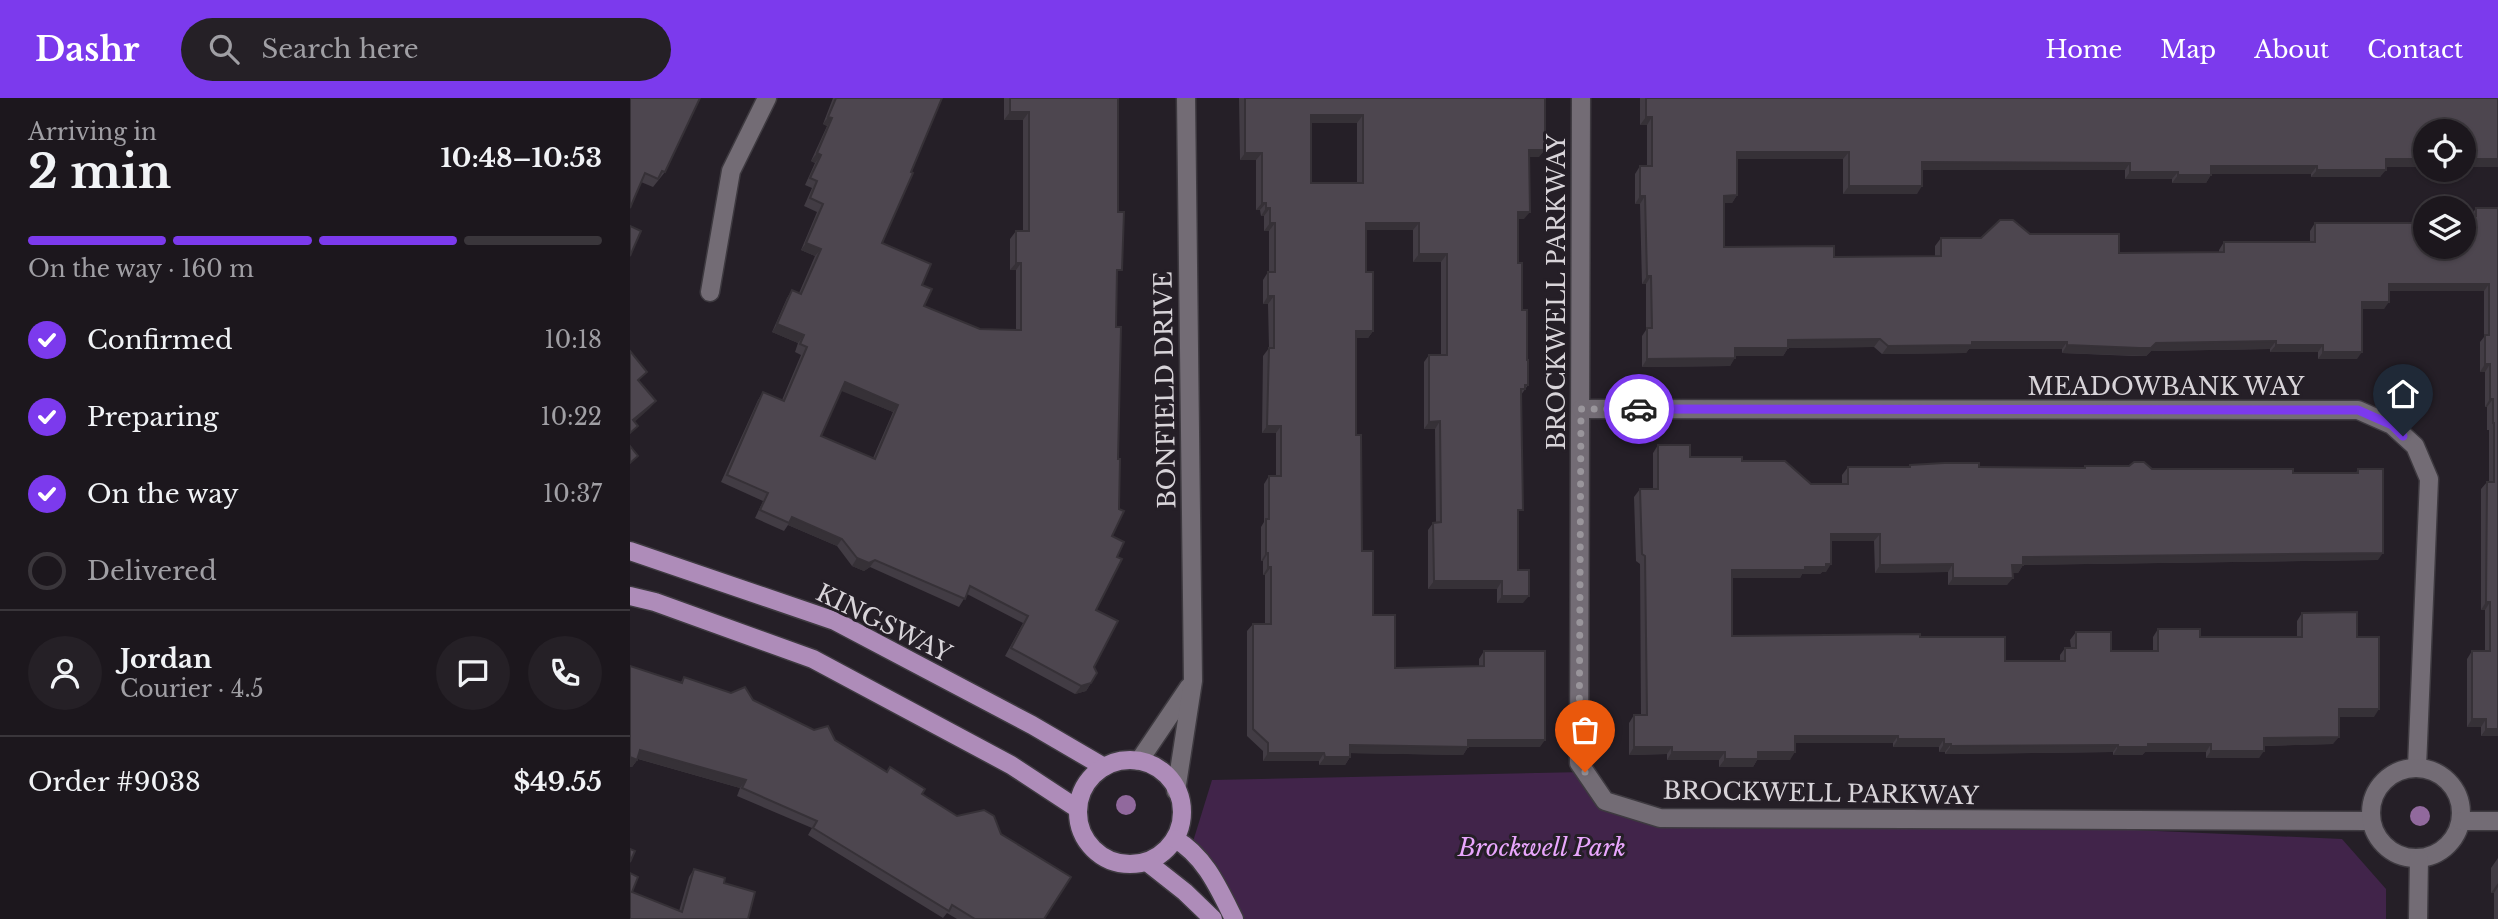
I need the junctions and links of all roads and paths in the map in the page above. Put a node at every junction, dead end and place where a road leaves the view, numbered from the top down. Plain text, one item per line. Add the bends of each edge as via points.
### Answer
1 (767, 98) edge
2 (1186, 98) edge
3 (1581, 98) edge
4 (710, 292) dead end
5 (1581, 409) junction
6 (630, 551) edge
7 (630, 596) edge
8 (1193, 681) junction
9 (1139, 761) junction
10 (1104, 767) junction
11 (2417, 767) junction
12 (1176, 791) junction
13 (1077, 810) junction
14 (2371, 821) junction
15 (2461, 821) junction
16 (2498, 821) edge
17 (1175, 839) junction
18 (2418, 858) junction
19 (1147, 862) junction
20 (1213, 919) edge
21 (1234, 919) edge
22 (2418, 919) edge

1 - 4 street via 731,171
2 - 8 street, BONFIELD DRIVE
3 - 5 street, BROCKWELL PARKWAY
5 - 11 street, MEADOWBANK WAY via 2358,410 2392,425 2414,446 2429,479
5 - 14 street, BROCKWELL PARKWAY via 1579,763 1605,801 1660,818
6 - 10 main road, KINGSWAY via 835,621
7 - 13 main road via 813,659 1011,765
8 - 9 street
8 - 12 street, BONFIELD DRIVE
9 - 10 main road
9 - 12 main road via 1156,767
10 - 13 main road via 1091,778
11 - 14 street via 2401,769 2384,780 2375,794
11 - 15 street via 2449,781 2458,794
12 - 17 main road via 1182,820
13 - 19 main road via 1082,834 1098,854 1122,864
14 - 18 street via 2390,850
15 - 16 street
15 - 18 street via 2453,840 2442,850
17 - 19 main road
17 - 21 main road via 1191,848 1214,879
18 - 22 street
19 - 20 main road

